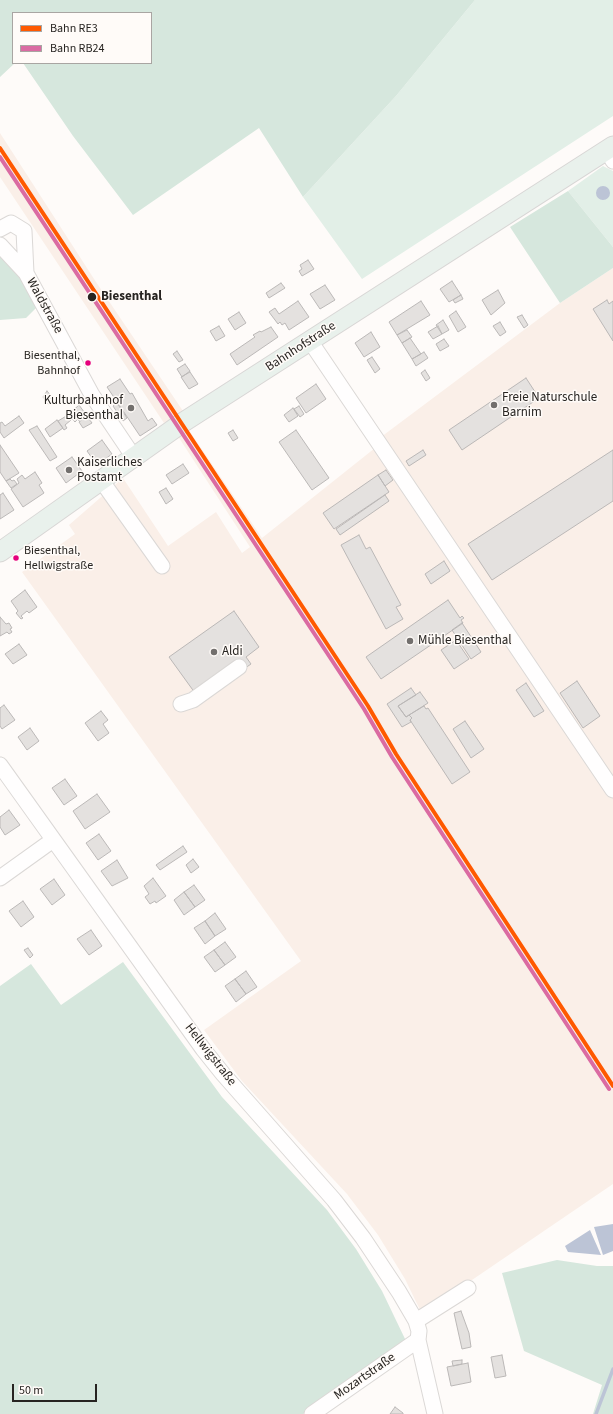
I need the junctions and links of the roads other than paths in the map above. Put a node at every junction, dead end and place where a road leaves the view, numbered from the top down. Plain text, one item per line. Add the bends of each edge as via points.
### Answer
1 (611, 152) edge
2 (0, 229) edge
3 (0, 244) edge
4 (26, 273) junction
5 (310, 341) junction
6 (133, 456) junction
7 (101, 480) junction
8 (0, 552) edge
9 (162, 566) dead end
10 (238, 667) dead end
11 (181, 704) dead end
12 (0, 765) edge
13 (613, 790) edge
14 (53, 840) junction
15 (0, 878) edge
16 (468, 1288) dead end
17 (416, 1321) junction
18 (418, 1340) junction
19 (312, 1414) edge
20 (435, 1414) edge

1 - 5 main road, Bahnhofstraße
2 - 4 street via 11,224 24,231
3 - 4 street, Waldstraße
4 - 6 street, Waldstraße via 92,395
5 - 6 main road, Bahnhofstraße
5 - 13 street
6 - 7 main road, Bahnhofstraße
7 - 8 main road, Bahnhofstraße
7 - 9 street
10 - 11 street via 193,700
12 - 14 street, Hellwigstraße
14 - 15 street
14 - 17 street, Hellwigstraße via 215,1064 334,1200 363,1238
16 - 17 street
17 - 18 street, Hellwigstraße
18 - 19 street, Mozartstraße
18 - 20 street, Hellwigstraße

